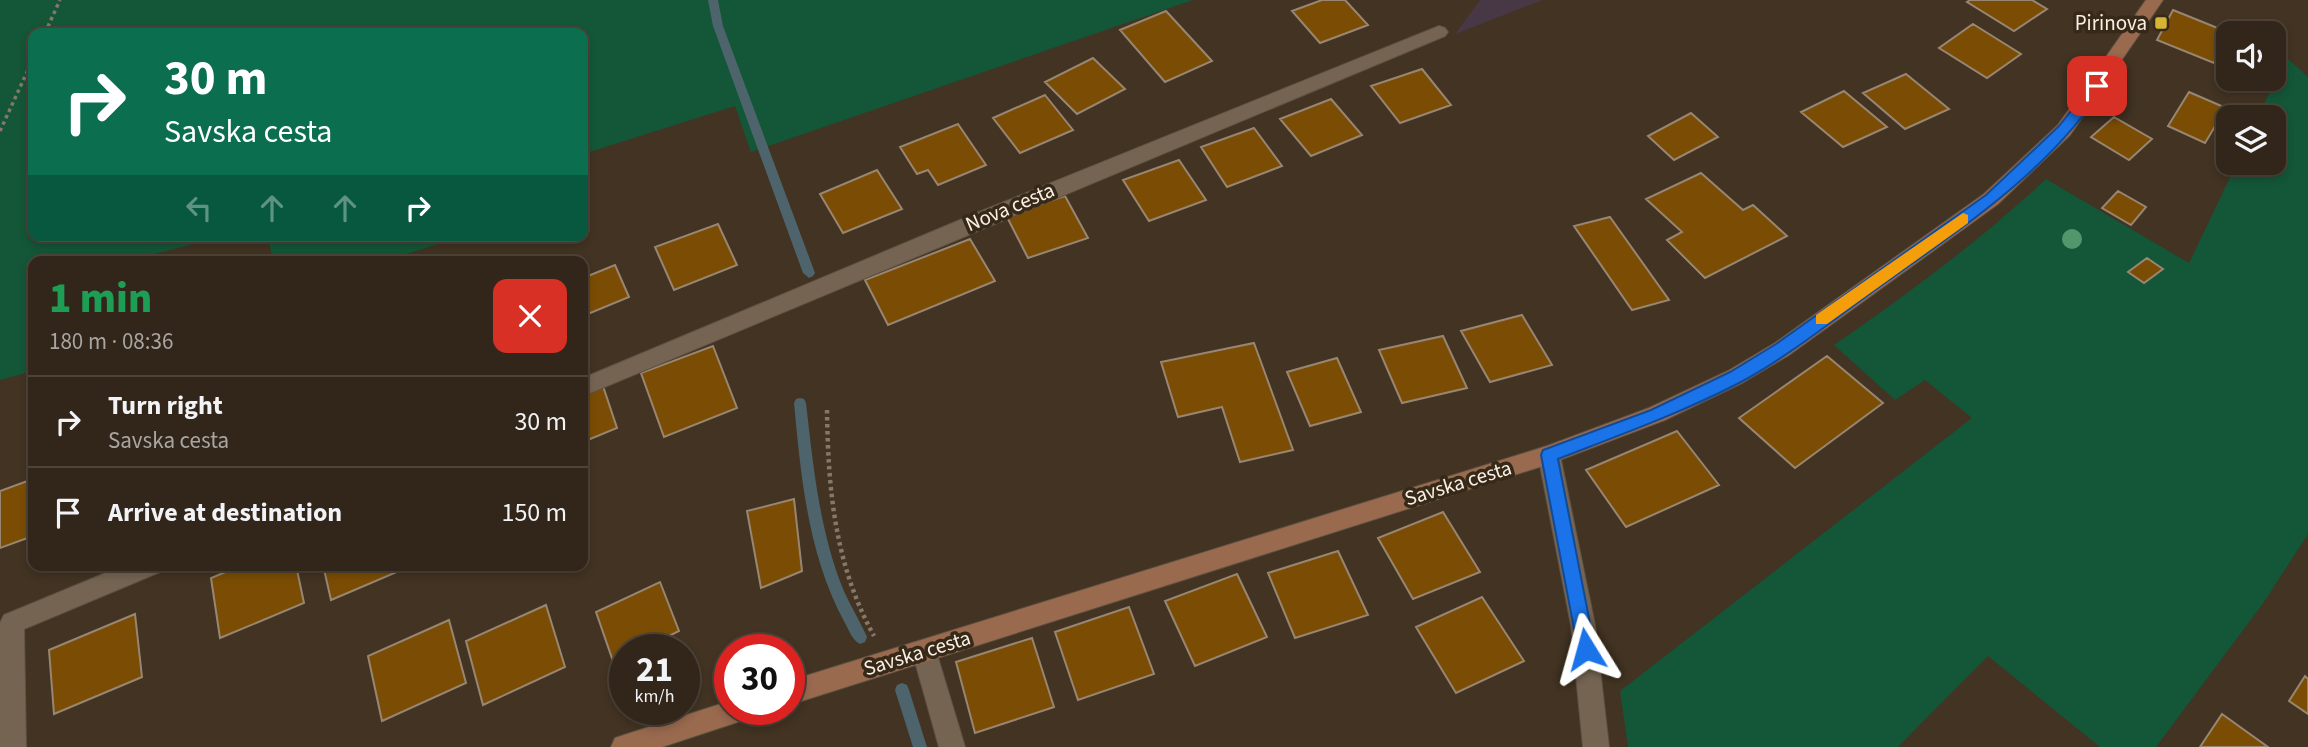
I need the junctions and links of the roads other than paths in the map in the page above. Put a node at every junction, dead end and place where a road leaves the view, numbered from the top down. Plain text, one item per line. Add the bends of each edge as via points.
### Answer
1 (2155, 0) edge
2 (1439, 32) dead end
3 (588, 385) edge
4 (1549, 455) junction
5 (137, 571) edge
6 (6, 625) edge
7 (924, 650) junction
8 (805, 688) edge
9 (714, 718) edge
10 (13, 747) edge
11 (624, 747) edge
12 (952, 747) edge
13 (1596, 747) edge

1 - 4 street, Savska cesta via 2064,130 1991,199 1782,349 1735,377 1657,415
2 - 3 street, Nova cesta
4 - 7 street, Savska cesta
4 - 13 street via 1583,625
5 - 6 street
6 - 10 street
7 - 8 street, Savska cesta
7 - 12 street
9 - 11 street

